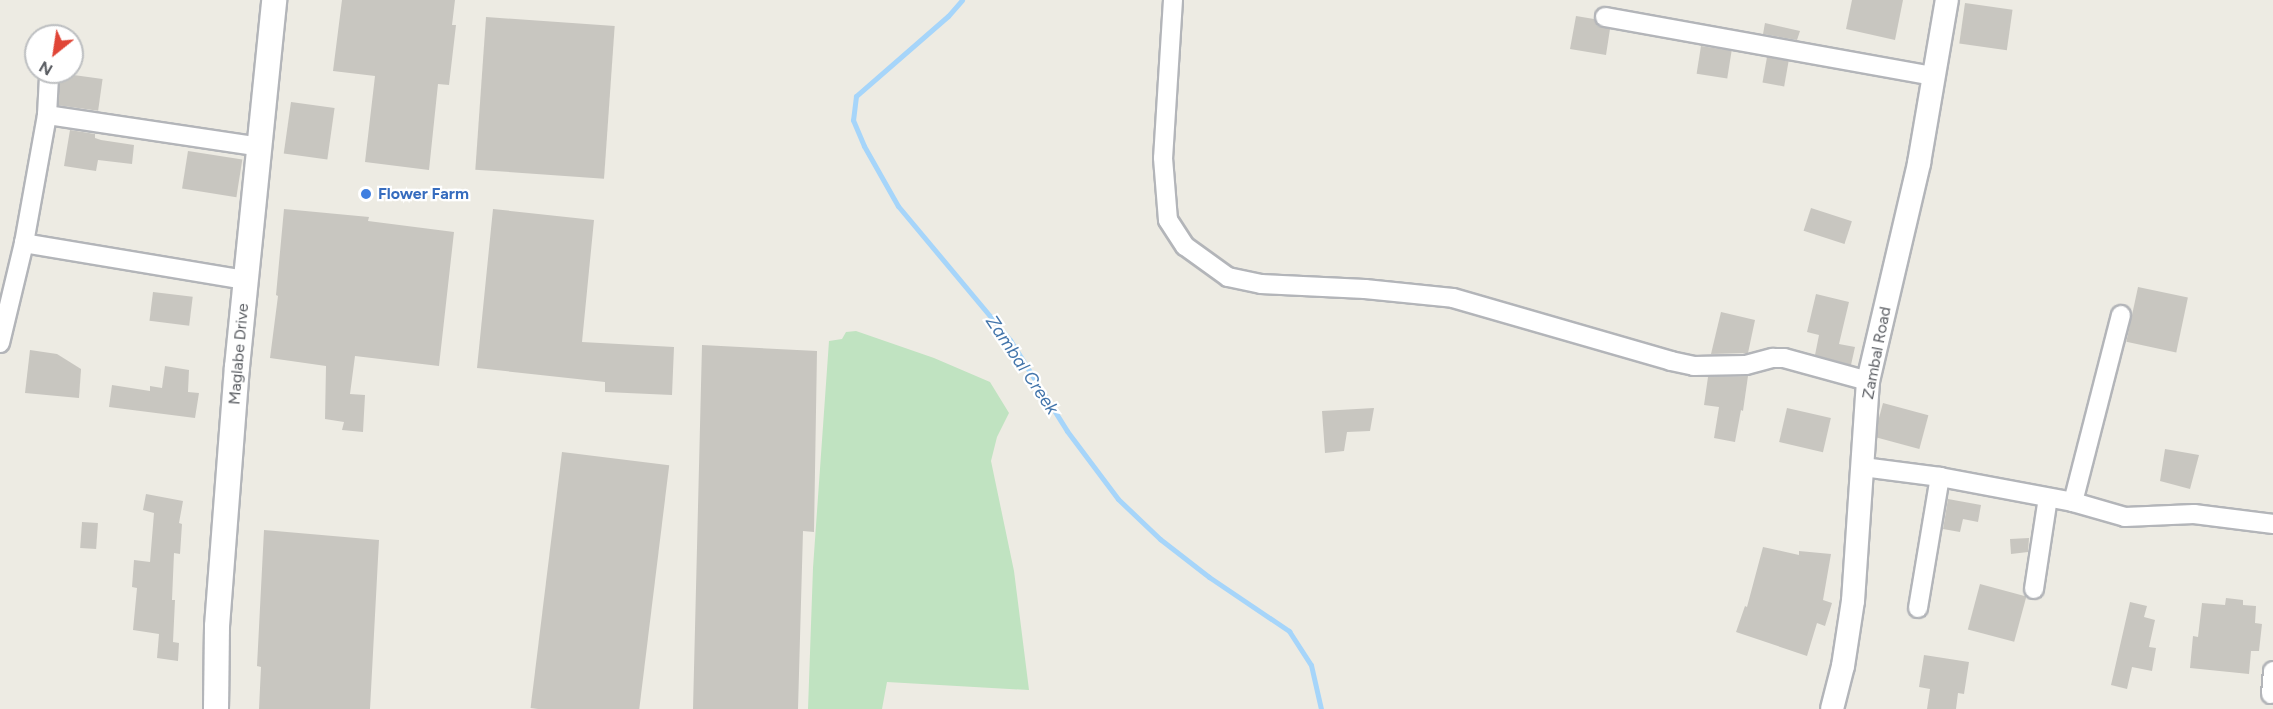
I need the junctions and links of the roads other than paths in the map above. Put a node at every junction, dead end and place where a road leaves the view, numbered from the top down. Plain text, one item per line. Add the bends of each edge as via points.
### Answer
1 (274, 0) edge
2 (1173, 0) edge
3 (1947, 0) edge
4 (1605, 17) dead end
5 (1934, 76) junction
6 (49, 84) edge
7 (47, 116) junction
8 (260, 147) junction
9 (24, 243) junction
10 (246, 280) junction
11 (2121, 315) dead end
12 (0, 343) edge
13 (1868, 381) junction
14 (1863, 467) junction
15 (1940, 477) junction
16 (2048, 498) junction
17 (2073, 502) junction
18 (2273, 524) edge
19 (2034, 589) dead end
20 (1918, 608) dead end
21 (2273, 671) edge
22 (2271, 694) dead end
23 (216, 709) edge
24 (1832, 709) edge

1 - 8 main road, Maglabe Drive
2 - 13 street via 1163,158 1168,220 1185,246 1228,277 1261,284 1453,298 1694,366 1746,365 1784,358
3 - 5 street, Zambal Road
4 - 5 street
5 - 13 street, Zambal Road
6 - 7 street
7 - 8 street
7 - 9 street
8 - 10 main road, Maglabe Drive
9 - 10 street
9 - 12 street
10 - 23 main road, Maglabe Drive via 217,626
11 - 17 street
13 - 14 street, Zambal Road
14 - 15 street
14 - 24 street, Zambal Road via 1853,601
15 - 16 street
15 - 20 street
16 - 17 street
16 - 19 street
17 - 18 street via 2125,517 2194,514
21 - 22 street

